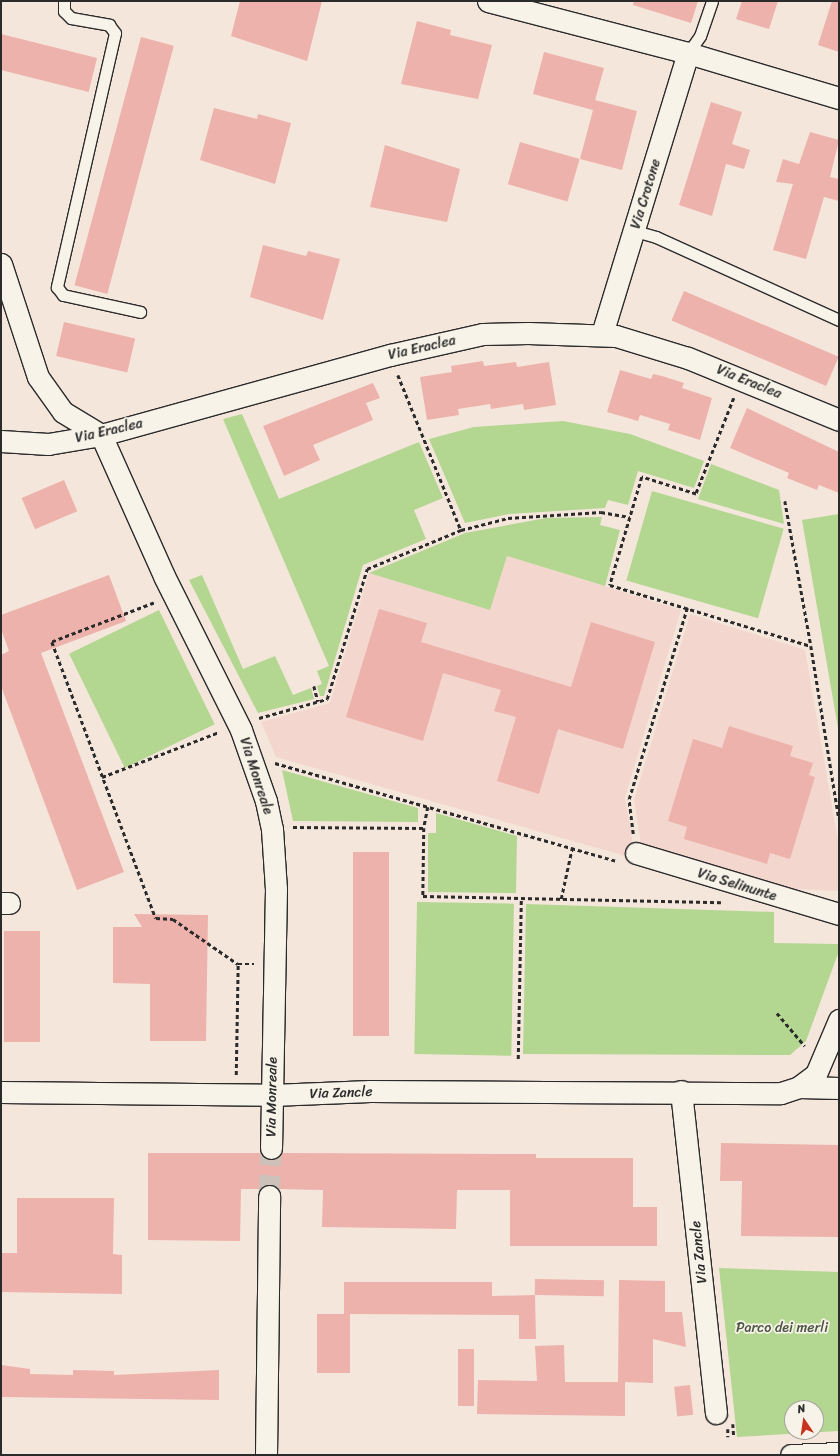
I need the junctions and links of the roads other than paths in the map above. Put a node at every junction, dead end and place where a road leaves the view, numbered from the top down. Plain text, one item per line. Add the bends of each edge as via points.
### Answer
1 (64, 1) edge
2 (488, 1) edge
3 (712, 1) edge
4 (688, 53) junction
5 (839, 98) edge
6 (635, 231) junction
7 (1, 264) edge
8 (140, 312) dead end
9 (839, 320) edge
10 (602, 334) junction
11 (839, 420) edge
12 (101, 435) junction
13 (1, 442) edge
14 (636, 853) road end
15 (839, 914) edge
16 (838, 1028) edge
17 (799, 1087) junction
18 (839, 1088) edge
19 (1, 1092) edge
20 (681, 1092) junction
21 (272, 1095) junction
22 (271, 1148) tunnel mouth
23 (269, 1196) tunnel mouth
24 (716, 1413) dead end
25 (839, 1453) edge
26 (266, 1455) edge
27 (791, 1455) edge

1 - 8 lane via 64,11 71,18 109,25 115,33 57,287 63,295
2 - 4 street
3 - 4 lane via 700,36
4 - 5 street
4 - 6 street, Via Crotone
6 - 9 lane via 656,237
6 - 10 street, Via Crotone
7 - 12 street via 38,377 62,412
10 - 11 street, Via Eraclea via 688,358
10 - 12 street, Via Eraclea via 483,334 390,355
12 - 13 street, Via Eraclea via 48,444
12 - 21 street, Via Monreale via 164,576 241,730 266,801 272,829 276,889
14 - 15 street, Via Selinunte
16 - 17 street via 816,1074
17 - 18 street, Via Zancle
17 - 20 street, Via Zancle via 781,1092
19 - 21 street, Via Zancle
20 - 21 street, Via Zancle via 370,1091
20 - 24 street, Via Zancle
21 - 22 street, Via Monreale
23 - 26 street
25 - 27 street

